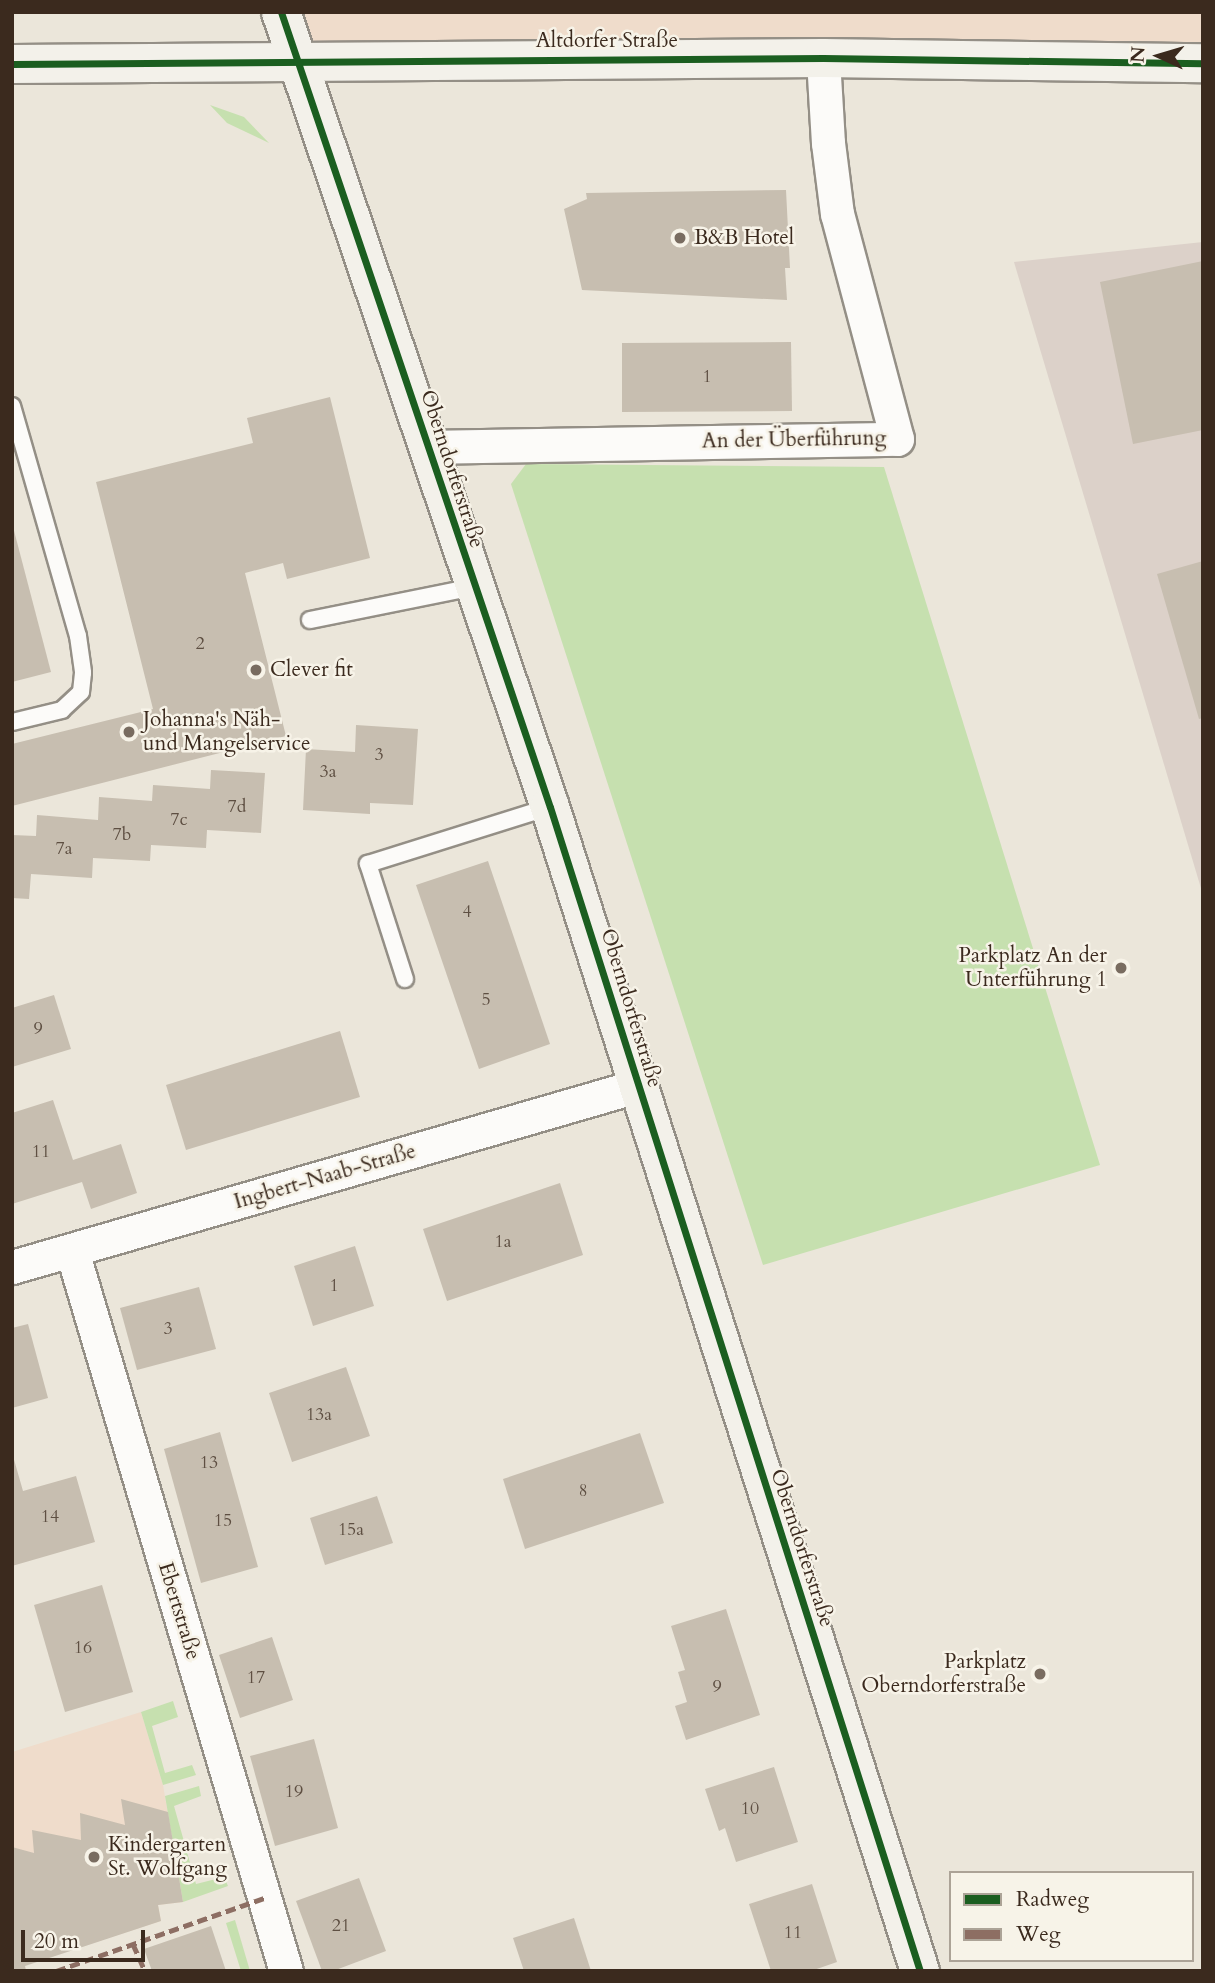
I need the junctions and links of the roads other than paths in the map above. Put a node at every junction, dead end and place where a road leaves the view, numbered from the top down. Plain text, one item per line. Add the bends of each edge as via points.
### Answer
1 (281, 12) edge
2 (823, 58) junction
3 (296, 59) junction
4 (1203, 63) edge
5 (12, 64) edge
6 (12, 406) edge
7 (426, 447) junction
8 (473, 587) junction
9 (310, 621) dead end
10 (12, 722) edge
11 (550, 807) junction
12 (405, 978) dead end
13 (637, 1086) junction
14 (72, 1251) junction
15 (12, 1267) edge
16 (286, 1971) edge
17 (920, 1971) edge

1 - 3 main road, Oberndorferstraße
2 - 3 main road, Altdorfer Straße
2 - 4 main road, Altdorfer Straße
2 - 7 street, An der Überführung via 837,214 898,439
3 - 5 main road, Altdorfer Straße
3 - 7 main road, Oberndorferstraße
6 - 10 lane via 78,636 83,673 81,692 62,710
7 - 8 main road, Oberndorferstraße
8 - 9 lane
8 - 11 main road, Oberndorferstraße
11 - 12 lane via 368,864
11 - 13 main road, Oberndorferstraße
13 - 14 street, Ingbert-Naab-Straße
13 - 17 main road, Oberndorferstraße
14 - 15 street, Ingbert-Naab-Straße
14 - 16 street, Ebertstraße

